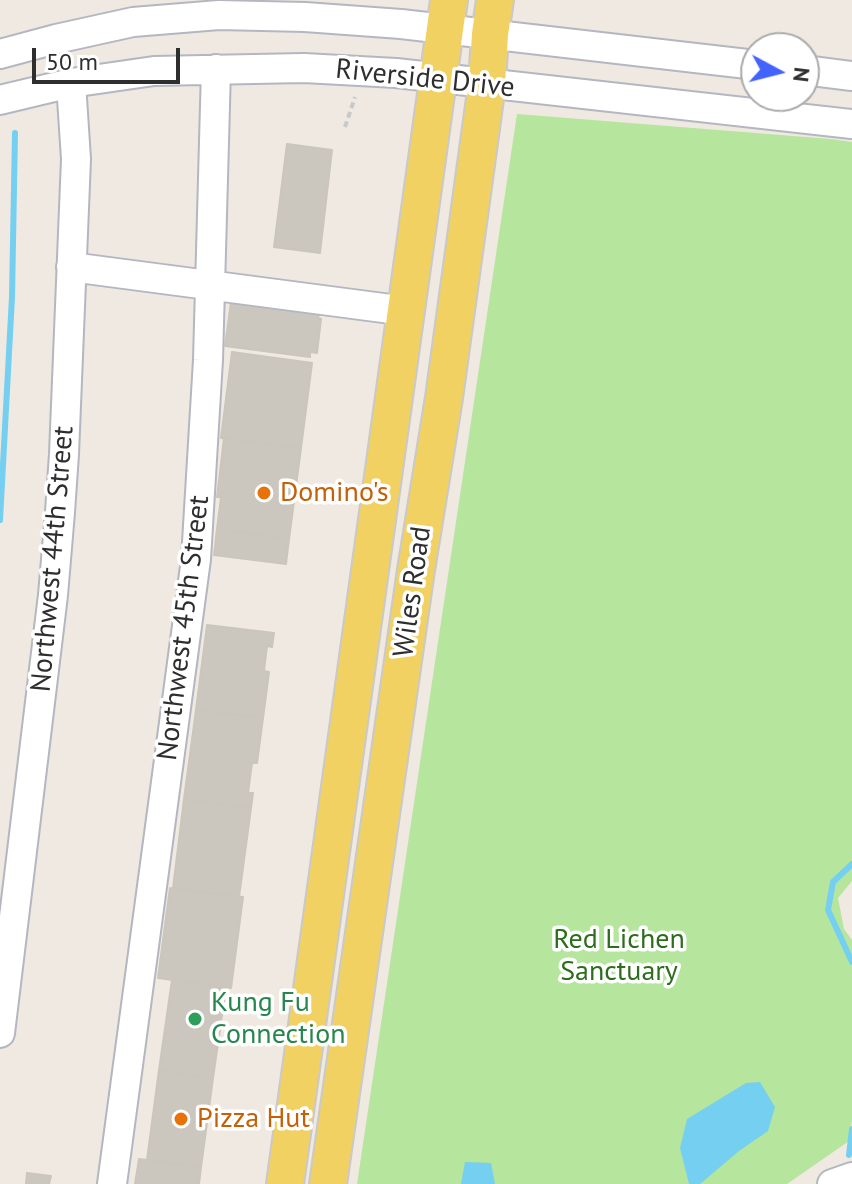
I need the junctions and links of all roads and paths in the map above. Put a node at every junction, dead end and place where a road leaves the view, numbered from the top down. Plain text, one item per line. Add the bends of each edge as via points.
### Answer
1 (447, 15) edge
2 (492, 17) edge
3 (0, 54) edge
4 (740, 62) edge
5 (216, 69) junction
6 (820, 72) edge
7 (852, 76) edge
8 (438, 78) junction
9 (71, 83) junction
10 (487, 84) junction
11 (355, 97) dead end
12 (0, 100) edge
13 (852, 124) edge
14 (345, 127) dead end
15 (71, 267) junction
16 (210, 285) junction
17 (406, 311) junction
18 (0, 1033) edge
19 (112, 1184) edge
20 (285, 1184) edge
21 (328, 1184) edge

1 - 2 street, Riverside Drive
1 - 3 street, Riverside Drive via 401,24 219,15 133,22
1 - 8 main road, Wiles Road
2 - 4 street, Riverside Drive
2 - 10 main road, Wiles Road
5 - 8 street, Riverside Drive via 304,68
5 - 9 street, Riverside Drive
5 - 16 street, Northwest 45th Street
6 - 7 street
8 - 10 street, Riverside Drive
8 - 17 main road, Wiles Road
9 - 12 street, Riverside Drive
9 - 15 street, Northwest 44th Street via 76,159
10 - 13 street, Riverside Drive
10 - 21 main road, Wiles Road
11 - 14 path
15 - 16 street
15 - 18 street, Northwest 44th Street via 53,595
16 - 17 street
16 - 19 street, Northwest 45th Street via 193,585
17 - 20 main road, Wiles Road

